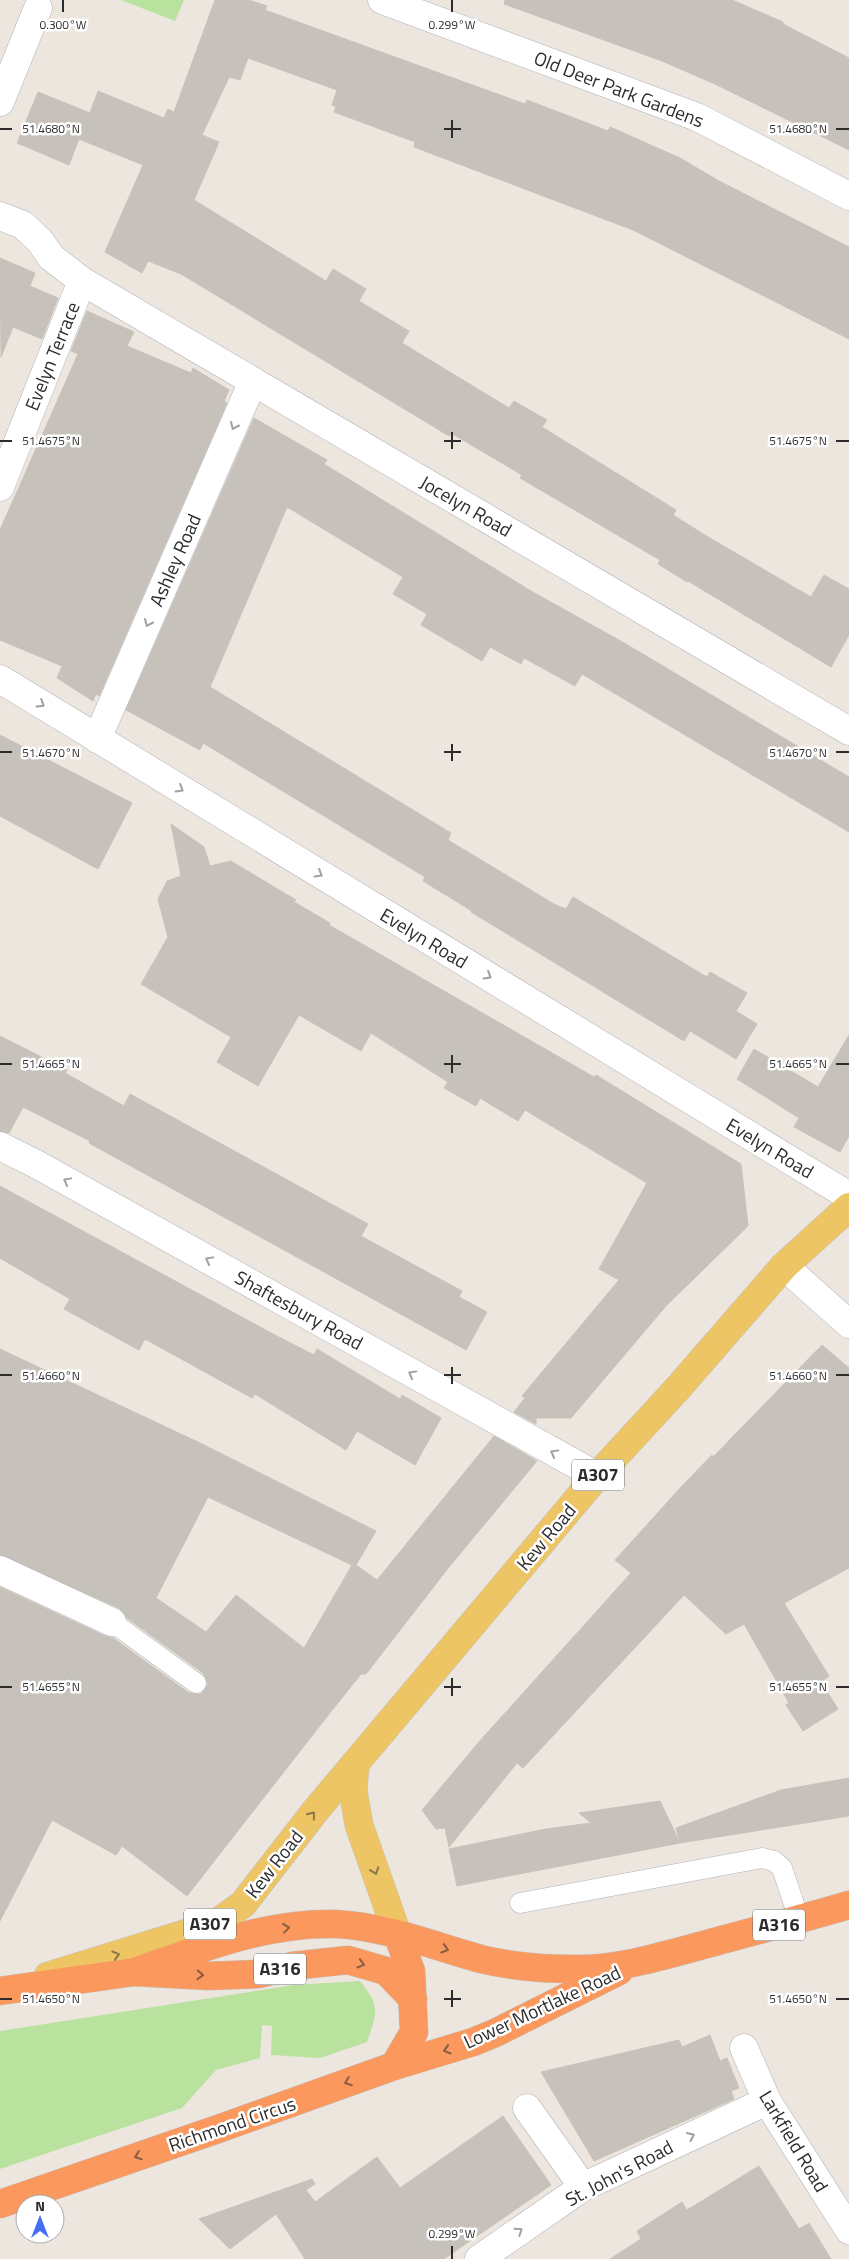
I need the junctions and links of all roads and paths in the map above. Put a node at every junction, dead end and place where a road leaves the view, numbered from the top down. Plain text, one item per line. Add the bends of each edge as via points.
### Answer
1 (382, 0) edge
2 (38, 8) dead end
3 (0, 102) edge
4 (849, 196) edge
5 (0, 216) edge
6 (82, 281) junction
7 (253, 382) junction
8 (3, 471) edge
9 (0, 679) edge
10 (849, 732) edge
11 (97, 738) junction
12 (0, 1146) edge
13 (849, 1196) edge
14 (849, 1208) edge
15 (784, 1266) junction
16 (849, 1324) edge
17 (597, 1476) junction
18 (0, 1570) edge
19 (112, 1622) joint
20 (196, 1683) dead end
21 (355, 1766) junction
22 (520, 1903) dead end
23 (849, 1905) edge
24 (799, 1919) junction
25 (398, 1936) junction
26 (634, 1964) junction
27 (134, 1972) junction
28 (2, 1991) edge
29 (413, 1999) junction
30 (744, 2048) dead end
31 (394, 2066) junction
32 (767, 2101) junction
33 (527, 2108) dead end
34 (584, 2187) junction
35 (0, 2204) edge
36 (849, 2230) edge
37 (479, 2259) edge

1 - 4 street, Old Deer Park Gardens via 698,117
2 - 3 street
5 - 6 street, Jocelyn Road via 23,225 40,241 51,258
6 - 7 street, Jocelyn Road
6 - 8 street, Evelyn Terrace
7 - 10 street, Jocelyn Road
7 -> 11 street, Ashley Road
9 -> 11 street, Evelyn Road
11 -> 13 street, Evelyn Road
17 -> 12 street, Shaftesbury Road
14 - 15 main road, Kew Road / A307
15 - 16 street
15 - 17 main road, Kew Road / A307
17 - 21 main road, Kew Road / A307
18 - 19 street
19 - 20 lane
21 -> 25 main road via 353,1790 359,1825
28 -> 21 main road, Kew Road / A307 via 221,1920 243,1904 316,1810
22 - 24 lane via 762,1858 782,1868
23 - 24 highway, Lower Mortlake Road / A316
24 - 26 highway, Lower Mortlake Road / A316
25 -> 26 highway, Lower Mortlake Road / A316 via 534,1969
27 -> 25 highway, A316 via 238,1937 284,1928 334,1924
25 - 29 highway via 411,1971
26 -> 31 highway, Lower Mortlake Road / A316 via 496,2033
27 - 28 highway, A316
27 -> 29 highway, A316 via 208,1976 259,1974 292,1966 348,1960 386,1971
29 - 31 highway via 414,2032
30 - 32 street, Larkfield Road
31 -> 35 highway, Richmond Circus / A316
34 -> 32 street, St. John's Road
32 - 36 street, Larkfield Road
33 - 34 street
37 -> 34 street, St. John's Road

